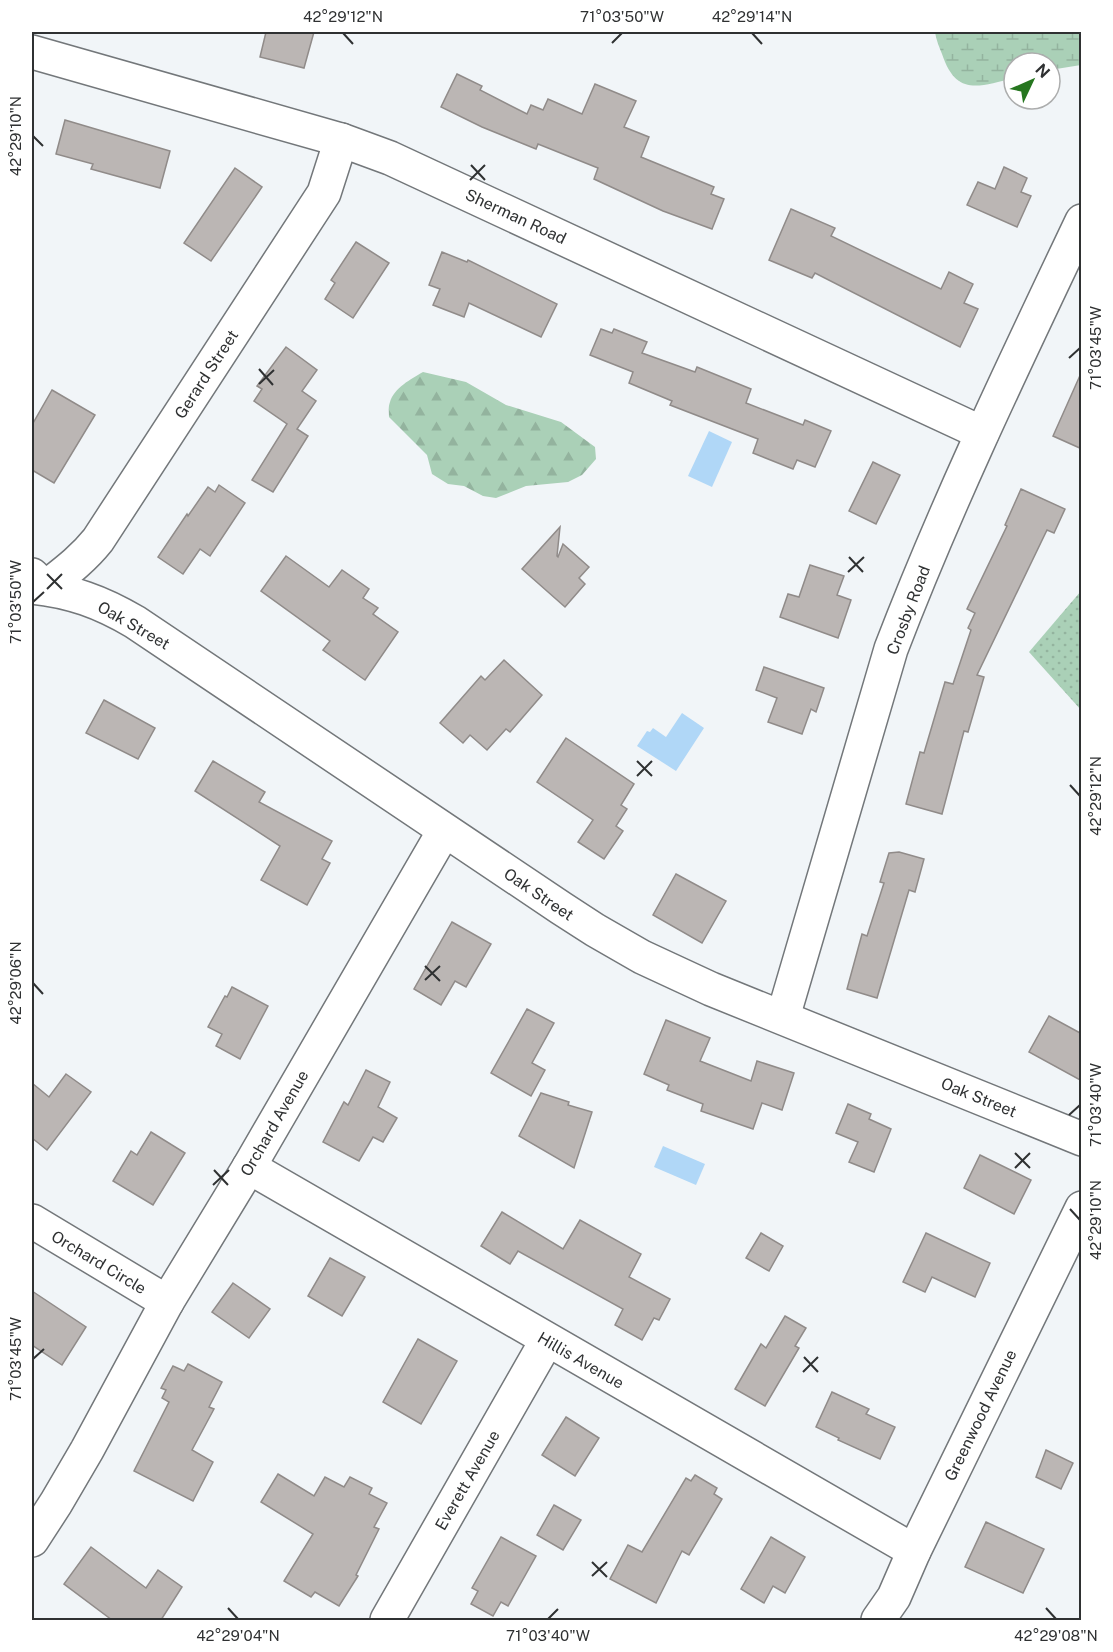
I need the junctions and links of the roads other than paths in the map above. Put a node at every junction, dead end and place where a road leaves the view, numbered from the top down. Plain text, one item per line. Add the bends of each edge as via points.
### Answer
1 (32, 52) edge
2 (341, 140) junction
3 (1082, 221) edge
4 (982, 433) junction
5 (36, 584) edge
6 (444, 831) junction
7 (783, 1017) junction
8 (1082, 1139) edge
9 (249, 1167) junction
10 (1082, 1208) edge
11 (32, 1221) edge
12 (167, 1302) junction
13 (547, 1340) junction
14 (32, 1540) edge
15 (914, 1551) junction
16 (387, 1620) edge
17 (878, 1620) edge

1 - 2 street, Sherman Road
2 - 4 street, Sherman Road via 390,158
2 - 5 street, Gerard Street via 324,193 104,530 73,567
3 - 4 street, Crosby Road
4 - 7 street, Crosby Road via 891,650
5 - 6 street, Oak Street via 88,598 135,622
6 - 7 street, Oak Street via 617,943 711,989
6 - 9 street, Orchard Avenue
7 - 8 street, Oak Street
9 - 12 street, Orchard Avenue
9 - 13 street, Hillis Avenue
10 - 15 street, Greenwood Avenue
11 - 12 street, Orchard Circle
12 - 14 street, Orchard Avenue via 87,1450
13 - 15 street, Hillis Avenue
13 - 16 street, Everett Avenue
15 - 17 street, Greenwood Avenue via 894,1597

